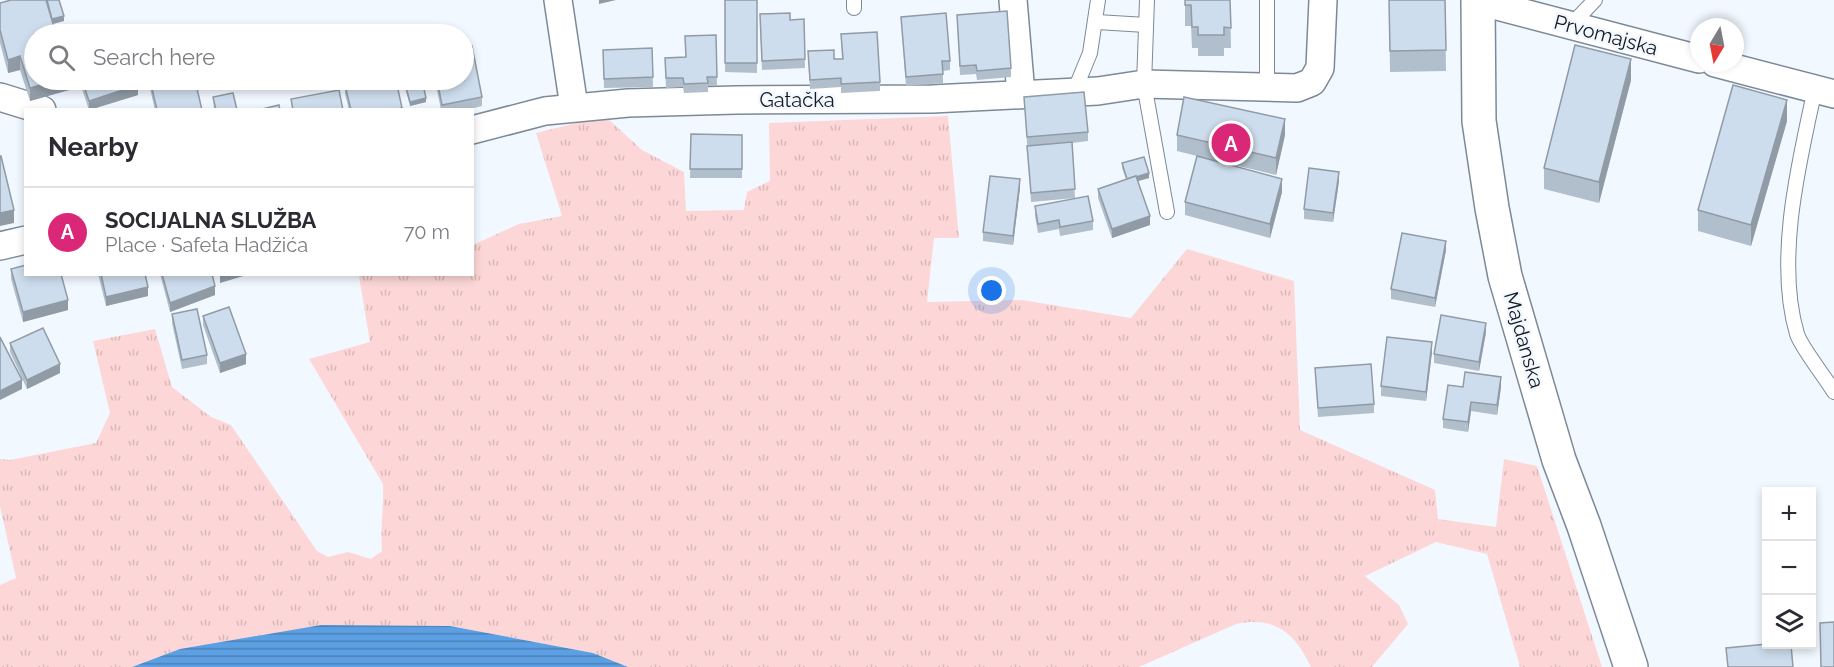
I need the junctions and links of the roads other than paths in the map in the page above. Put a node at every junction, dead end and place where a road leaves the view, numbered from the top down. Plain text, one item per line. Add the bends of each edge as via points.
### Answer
1 (558, 0) edge
2 (1013, 0) edge
3 (1098, 0) edge
4 (1147, 0) edge
5 (1267, 0) edge
6 (1323, 0) edge
7 (1478, 0) edge
8 (1593, 0) edge
9 (1097, 22) junction
10 (1146, 25) junction
11 (1570, 26) junction
12 (1690, 57) edge
13 (1744, 71) edge
14 (1144, 84) junction
15 (1267, 87) junction
16 (1074, 92) junction
17 (1825, 92) edge
18 (1021, 94) junction
19 (0, 97) edge
20 (574, 107) junction
21 (36, 108) edge
22 (474, 129) edge
23 (1167, 212) dead end
24 (24, 240) edge
25 (0, 246) edge
26 (1834, 392) edge
27 (1631, 667) edge

1 - 20 street
2 - 18 street
3 - 9 lane
4 - 10 lane
5 - 15 lane
6 - 15 street, Gatačka via 1320,68 1312,82 1297,88
7 - 11 street, Prvomajska
7 - 27 street, Majdanska via 1479,121 1505,276 1559,460
8 - 11 lane
9 - 10 lane
9 - 16 lane via 1090,53
10 - 14 lane
11 - 12 street, Prvomajska
13 - 17 street
14 - 15 street, Gatačka
14 - 16 street, Gatačka
14 - 23 lane
16 - 18 street, Gatačka
17 - 26 lane via 1799,162 1789,237 1790,300 1798,336
18 - 20 street, Gatačka
19 - 21 street
20 - 22 street, Gatačka
24 - 25 street

